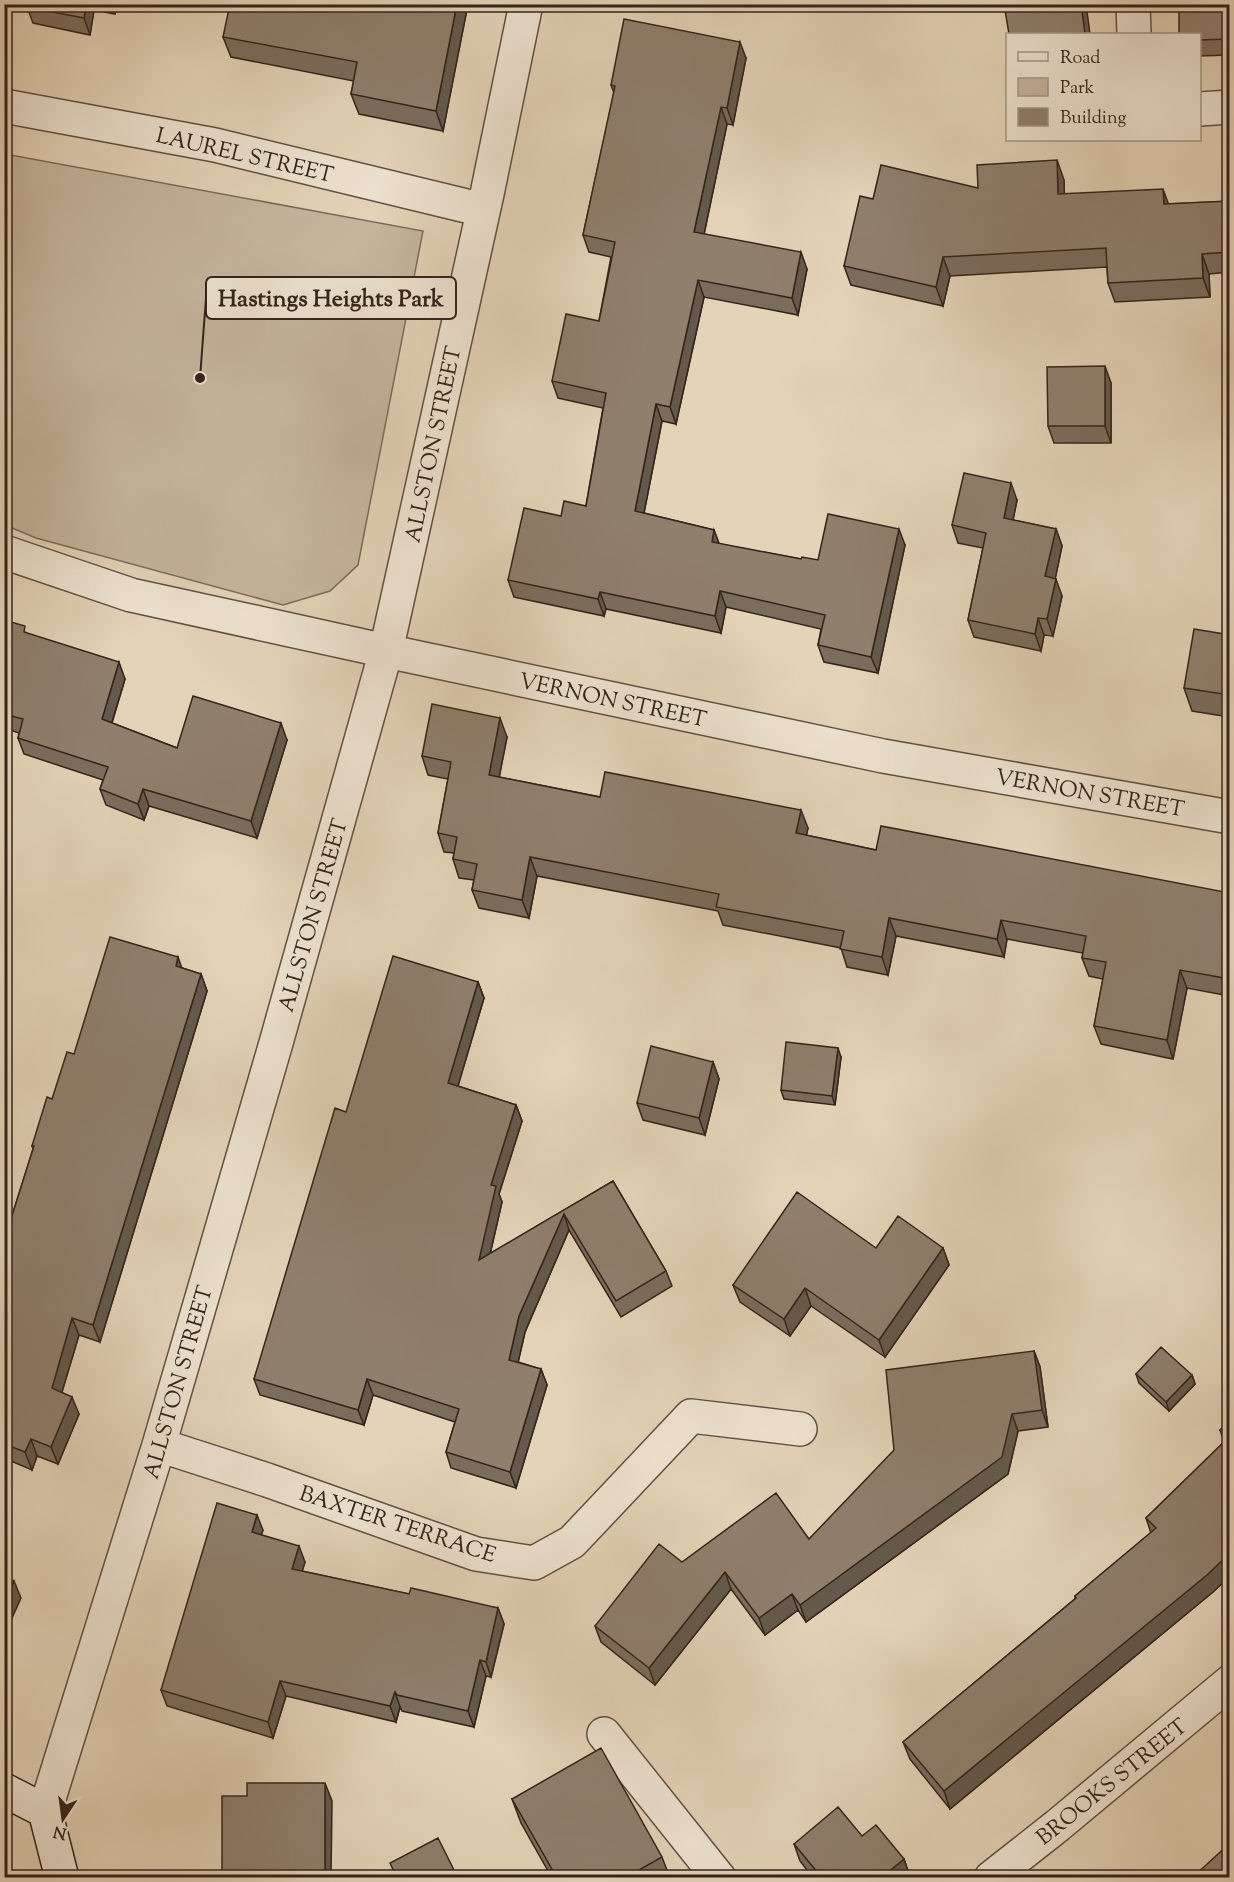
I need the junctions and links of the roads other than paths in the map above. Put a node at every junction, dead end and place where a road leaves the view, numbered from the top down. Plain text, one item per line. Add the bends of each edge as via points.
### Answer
1 (526, 4) edge
2 (1133, 4) edge
3 (1134, 33) edge
4 (4, 106) edge
5 (1230, 107) edge
6 (1201, 109) edge
7 (483, 210) junction
8 (4, 552) edge
9 (386, 651) junction
10 (1230, 817) edge
11 (800, 1429) dead end
12 (159, 1445) junction
13 (1230, 1682) edge
14 (604, 1734) dead end
15 (4, 1790) edge
16 (45, 1811) junction
17 (62, 1878) edge
18 (719, 1878) edge
19 (991, 1878) edge

1 - 7 street, ALLSTON STREET
2 - 3 street
4 - 7 street, LAUREL STREET via 215,145
5 - 6 street
7 - 9 street, ALLSTON STREET
8 - 9 street, VERNON STREET via 131,595
9 - 10 street, VERNON STREET via 883,756
9 - 12 street, ALLSTON STREET
11 - 12 street, BAXTER TERRACE via 691,1416 572,1542 534,1563 476,1554
12 - 16 street, ALLSTON STREET
13 - 19 street, BROOKS STREET
14 - 18 street
15 - 16 street
16 - 17 street

